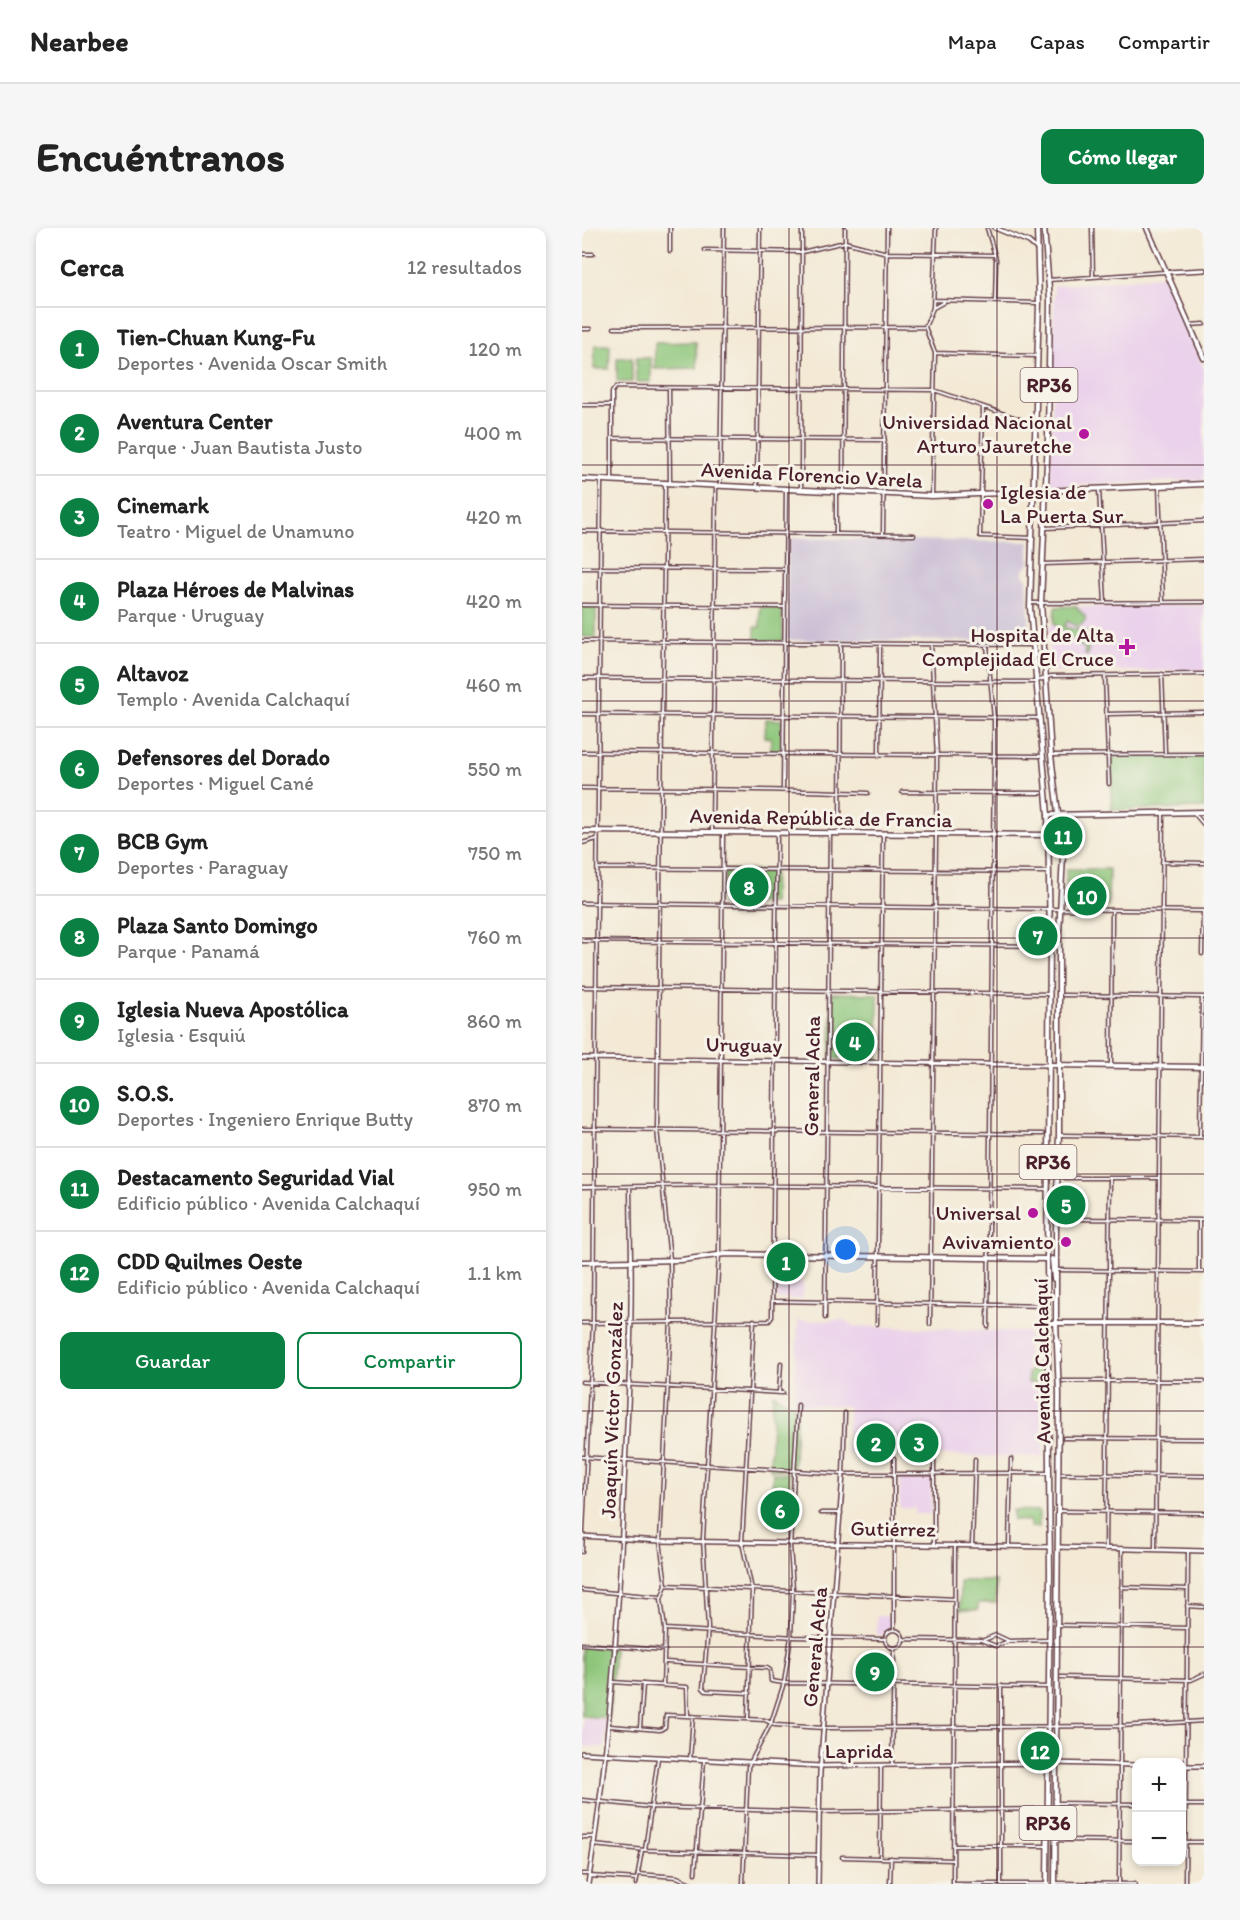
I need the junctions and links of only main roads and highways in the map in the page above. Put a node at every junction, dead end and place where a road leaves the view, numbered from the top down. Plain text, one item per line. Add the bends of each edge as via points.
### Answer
1 (1036, 228) edge
2 (1044, 228) edge
3 (1147, 228) edge
4 (1039, 273) junction
5 (1048, 280) junction
6 (1204, 358) edge
7 (582, 479) edge
8 (1204, 484) edge
9 (1035, 491) junction
10 (1043, 491) junction
11 (1204, 812) edge
12 (1048, 815) junction
13 (1057, 815) junction
14 (582, 831) edge
15 (1060, 833) junction
16 (1048, 835) junction
17 (1049, 1065) junction
18 (1060, 1065) junction
19 (1203, 1067) edge
20 (1052, 1258) junction
21 (582, 1262) edge
22 (1056, 1298) junction
23 (1056, 1322) junction
24 (1047, 1323) junction
25 (1204, 1323) edge
26 (1056, 1340) junction
27 (1048, 1341) junction
28 (1055, 1883) edge
29 (1047, 1884) edge

1 - 4 main road, Avenida Calchaquí / RP36
2 - 5 main road, Avenida Calchaquí / RP36
3 - 6 main road
4 - 5 main road
4 - 9 main road, Avenida Calchaquí / RP36
5 - 10 main road, Avenida Calchaquí / RP36
7 - 9 main road, Avenida Florencio Varela via 885,495
8 - 10 main road, Avenida Florencio Varela
9 - 10 main road, Avenida Florencio Varela
9 - 12 main road, Avenida Calchaquí / RP36 via 1031,603
10 - 13 main road, Avenida Calchaquí / RP36 via 1041,603
11 - 13 main road
12 - 13 main road
12 - 16 main road, Avenida Calchaquí / RP36
13 - 15 main road, Avenida Calchaquí / RP36
14 - 16 main road, Avenida República de Francia
15 - 16 main road, Avenida República de Francia
15 - 18 main road, Avenida Calchaquí / RP36
16 - 17 main road, Avenida Calchaquí / RP36
17 - 18 main road
17 - 20 main road, Avenida Calchaquí / RP36
18 - 19 main road
18 - 20 main road, Avenida Calchaquí / RP36
20 - 21 main road via 718,1254 670,1260
20 - 22 main road
20 - 22 main road, Avenida Calchaquí / RP36
20 - 24 main road, Avenida Calchaquí / RP36
22 - 23 main road, Avenida Calchaquí / RP36
23 - 24 main road
23 - 25 main road
23 - 26 main road, Avenida Calchaquí / RP36
24 - 27 main road, Avenida Calchaquí / RP36
26 - 27 main road
26 - 28 main road, Avenida Calchaquí / RP36 via 1059,1511
27 - 29 main road, Avenida Calchaquí / RP36

